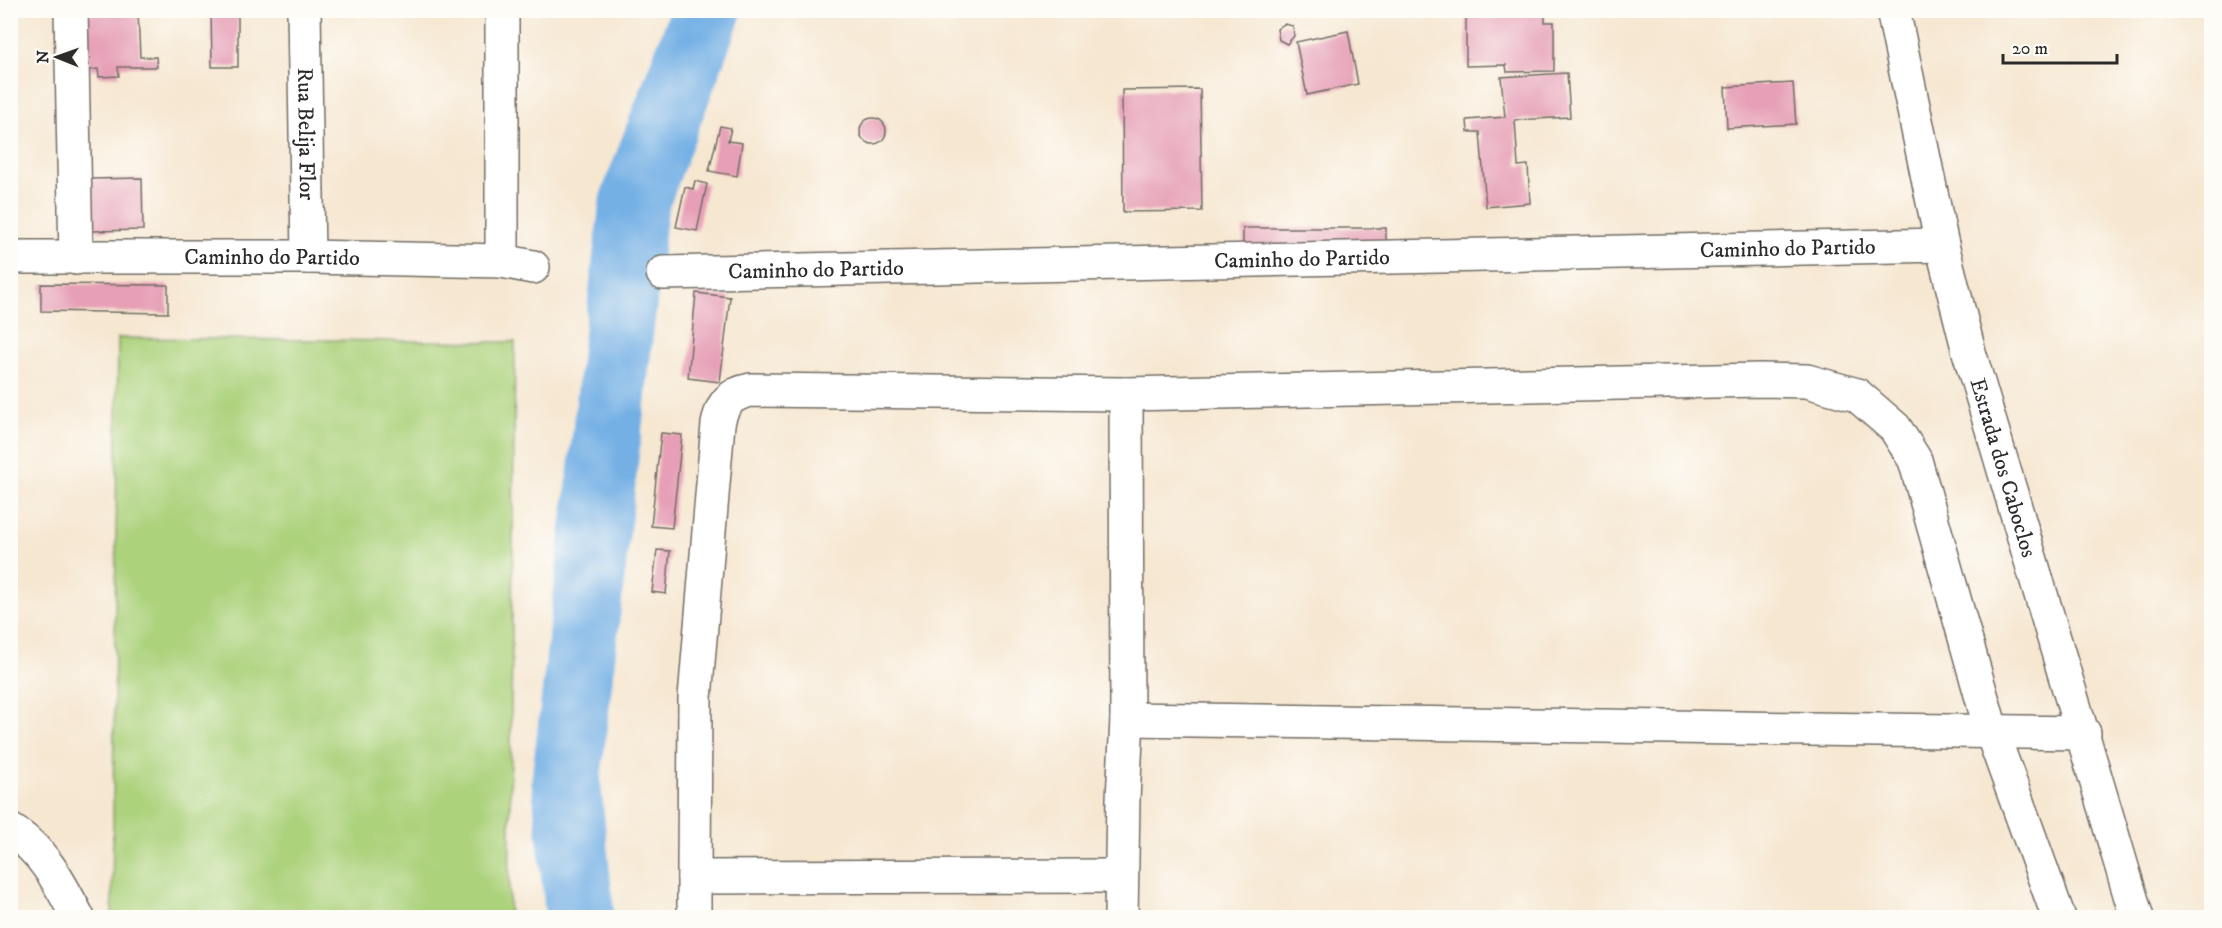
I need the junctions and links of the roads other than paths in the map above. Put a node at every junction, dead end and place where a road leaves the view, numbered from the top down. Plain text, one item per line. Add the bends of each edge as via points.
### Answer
1 (71, 10) edge
2 (304, 10) edge
3 (502, 10) edge
4 (1893, 10) edge
5 (1942, 245) junction
6 (10, 257) edge
7 (308, 257) junction
8 (76, 258) junction
9 (663, 273) dead end
10 (1126, 394) junction
11 (1127, 719) junction
12 (1991, 730) junction
13 (2084, 733) junction
14 (10, 830) edge
15 (1121, 876) junction
16 (693, 877) junction
17 (78, 918) edge
18 (694, 918) edge
19 (1121, 918) edge
20 (2058, 918) edge
21 (2137, 918) edge

1 - 8 street
2 - 7 street, Rua Belija Flor
3 - 7 street, Caminho do Partido via 518,264
4 - 5 street, Estrada dos Caboclos
5 - 9 street, Caminho do Partido
5 - 13 street, Estrada dos Caboclos via 1972,364
6 - 8 street, Caminho do Partido
7 - 8 street, Caminho do Partido
10 - 11 street
10 - 12 street via 1760,380 1807,381 1857,395 1895,428 1915,460
10 - 16 street via 751,390 728,399 718,424 695,698
11 - 12 street
11 - 15 street
12 - 13 street
12 - 20 street
13 - 21 street, Estrada dos Caboclos
14 - 17 street via 24,837 49,867
15 - 16 street
15 - 19 street
16 - 18 street

